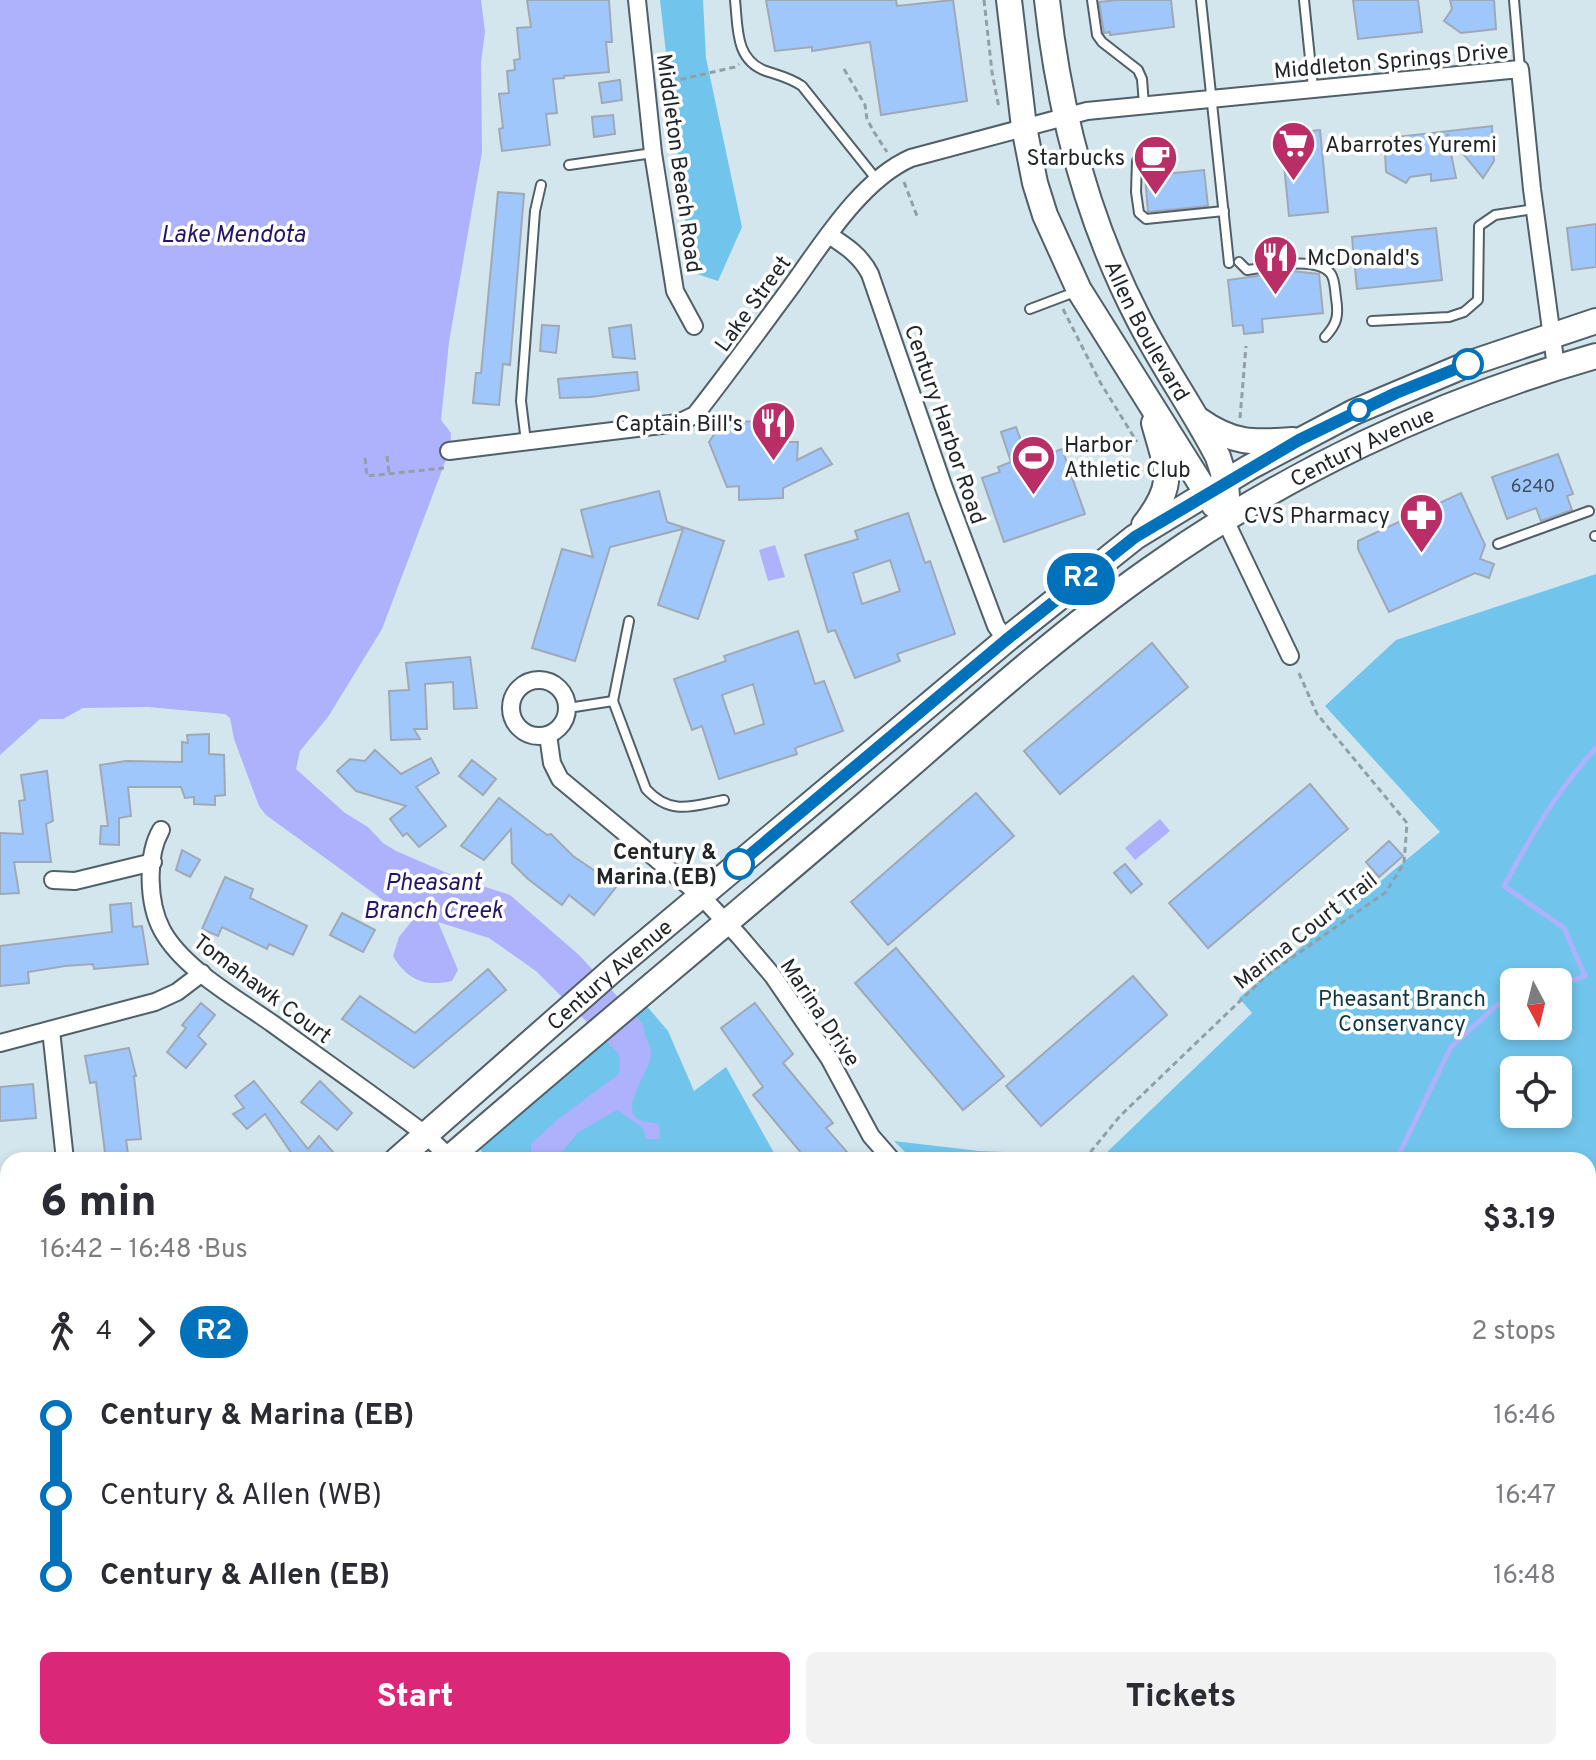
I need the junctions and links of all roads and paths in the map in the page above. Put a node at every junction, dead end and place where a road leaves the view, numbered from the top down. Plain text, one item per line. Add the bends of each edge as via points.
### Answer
1 (637, 0) edge
2 (735, 0) edge
3 (984, 0) edge
4 (1009, 0) edge
5 (1047, 0) edge
6 (1092, 0) edge
7 (1201, 0) edge
8 (1304, 0) edge
9 (1514, 0) edge
10 (745, 58) junction
11 (844, 69) dead end
12 (1520, 69) junction
13 (673, 81) dead end
14 (1313, 89) junction
15 (1212, 98) junction
16 (1144, 105) junction
17 (1000, 111) dead end
18 (1065, 115) junction
19 (1024, 127) junction
20 (887, 152) dead end
21 (653, 153) junction
22 (1137, 161) dead end
23 (569, 165) dead end
24 (877, 180) junction
25 (904, 182) dead end
26 (541, 185) dead end
27 (1535, 209) junction
28 (1224, 211) junction
29 (917, 216) dead end
30 (829, 235) junction
31 (1239, 262) dead end
32 (1229, 263) dead end
33 (1079, 290) junction
34 (1030, 309) dead end
35 (1372, 321) dead end
36 (1596, 321) edge
37 (694, 326) dead end
38 (1551, 334) junction
39 (1325, 337) dead end
40 (1246, 346) dead end
41 (1596, 356) edge
42 (1556, 367) junction
43 (1147, 399) junction
44 (1195, 417) junction
45 (1239, 425) dead end
46 (1299, 440) junction
47 (526, 443) junction
48 (387, 456) dead end
49 (365, 458) dead end
50 (447, 460) joint
51 (389, 473) junction
52 (1216, 488) junction
53 (1589, 511) dead end
54 (1225, 520) junction
55 (1135, 537) junction
56 (1498, 544) dead end
57 (629, 621) dead end
58 (1006, 640) junction
59 (1290, 656) joint
60 (613, 701) junction
61 (568, 708) junction
62 (548, 735) junction
63 (724, 800) dead end
64 (161, 830) dead end
65 (153, 862) junction
66 (53, 880) dead end
67 (701, 896) junction
68 (726, 923) junction
69 (202, 973) junction
70 (51, 1030) junction
71 (0, 1043) edge
72 (426, 1135) junction
73 (64, 1152) edge
74 (406, 1152) edge
75 (443, 1152) edge
76 (458, 1152) edge
77 (885, 1152) edge
78 (1091, 1152) edge

1 - 21 street, Middleton Beach Road
2 - 10 lane
3 - 17 path
4 - 19 main road, Allen Boulevard
5 - 18 main road, Allen Boulevard
6 - 16 lane via 1097,35 1138,70
7 - 15 lane
8 - 14 lane
9 - 12 lane
10 - 13 path via 735,67
10 - 24 lane via 802,86
11 - 20 path
12 - 14 street, Middleton Springs Drive
12 - 27 street, Middleton Springs Drive
14 - 15 street, Middleton Springs Drive
15 - 16 street, Middleton Springs Drive
15 - 28 lane
16 - 18 street, Middleton Springs Drive
18 - 19 street, Lake Street
18 - 44 main road, Allen Boulevard via 1111,259
19 - 24 street, Lake Street via 911,158
19 - 33 main road, Allen Boulevard via 1040,200
21 - 23 lane
21 - 37 street, Middleton Beach Road via 675,291
22 - 28 lane via 1139,213 1146,219
24 - 30 street, Lake Street
25 - 29 path
26 - 47 lane via 521,401
27 - 35 lane via 1495,215 1479,226 1478,300 1464,312
27 - 38 street, Middleton Springs Drive
28 - 32 lane
30 - 47 street, Lake Street via 695,415 678,423
30 - 58 street, Century Harbor Road via 849,248 870,274 944,488
31 - 39 lane via 1247,270 1311,263 1324,268 1333,277 1339,316
33 - 34 lane
33 - 43 main road, Allen Boulevard
36 - 38 main road, Century Avenue
38 - 42 street, Middleton Springs Drive
38 - 46 main road, Century Avenue via 1417,384
40 - 45 path
41 - 42 main road, Century Avenue
42 - 54 main road, Century Avenue via 1390,432
43 - 52 main road, Allen Boulevard via 1189,462
43 - 55 main road via 1168,478 1163,497
44 - 46 main road via 1244,442
44 - 52 main road, Allen Boulevard via 1218,457
46 - 52 main road, Century Avenue
47 - 50 street, Lake Street
48 - 51 path
49 - 51 path via 367,476
50 - 51 path
52 - 54 main road, Allen Boulevard
52 - 55 main road, Century Avenue
53 - 56 lane
54 - 59 street
54 - 68 main road, Century Avenue via 1095,610
55 - 58 main road, Century Avenue
57 - 60 lane
58 - 67 main road, Century Avenue
59 - 78 path, Marina Court Trail via 1317,714 1407,823 1404,863 1386,892 1267,975 1120,1116
60 - 61 lane
60 - 63 lane via 646,789 656,799 677,809
61 - 62 street via 562,725
61 - 62 street via 562,691 547,681 529,682 515,693 511,712 520,729
62 - 67 street, Marina Drive via 560,779
64 - 65 street, Tomahawk Court
65 - 66 street via 75,881
65 - 69 street, Tomahawk Court via 153,904 163,931
67 - 68 street, Marina Drive
67 - 72 main road, Century Avenue
68 - 76 main road, Century Avenue
68 - 77 street, Marina Drive via 773,976
69 - 70 street via 162,1000
69 - 72 street, Tomahawk Court
70 - 71 street
70 - 73 street
72 - 74 main road, Century Avenue
72 - 75 street, Tomahawk Court

